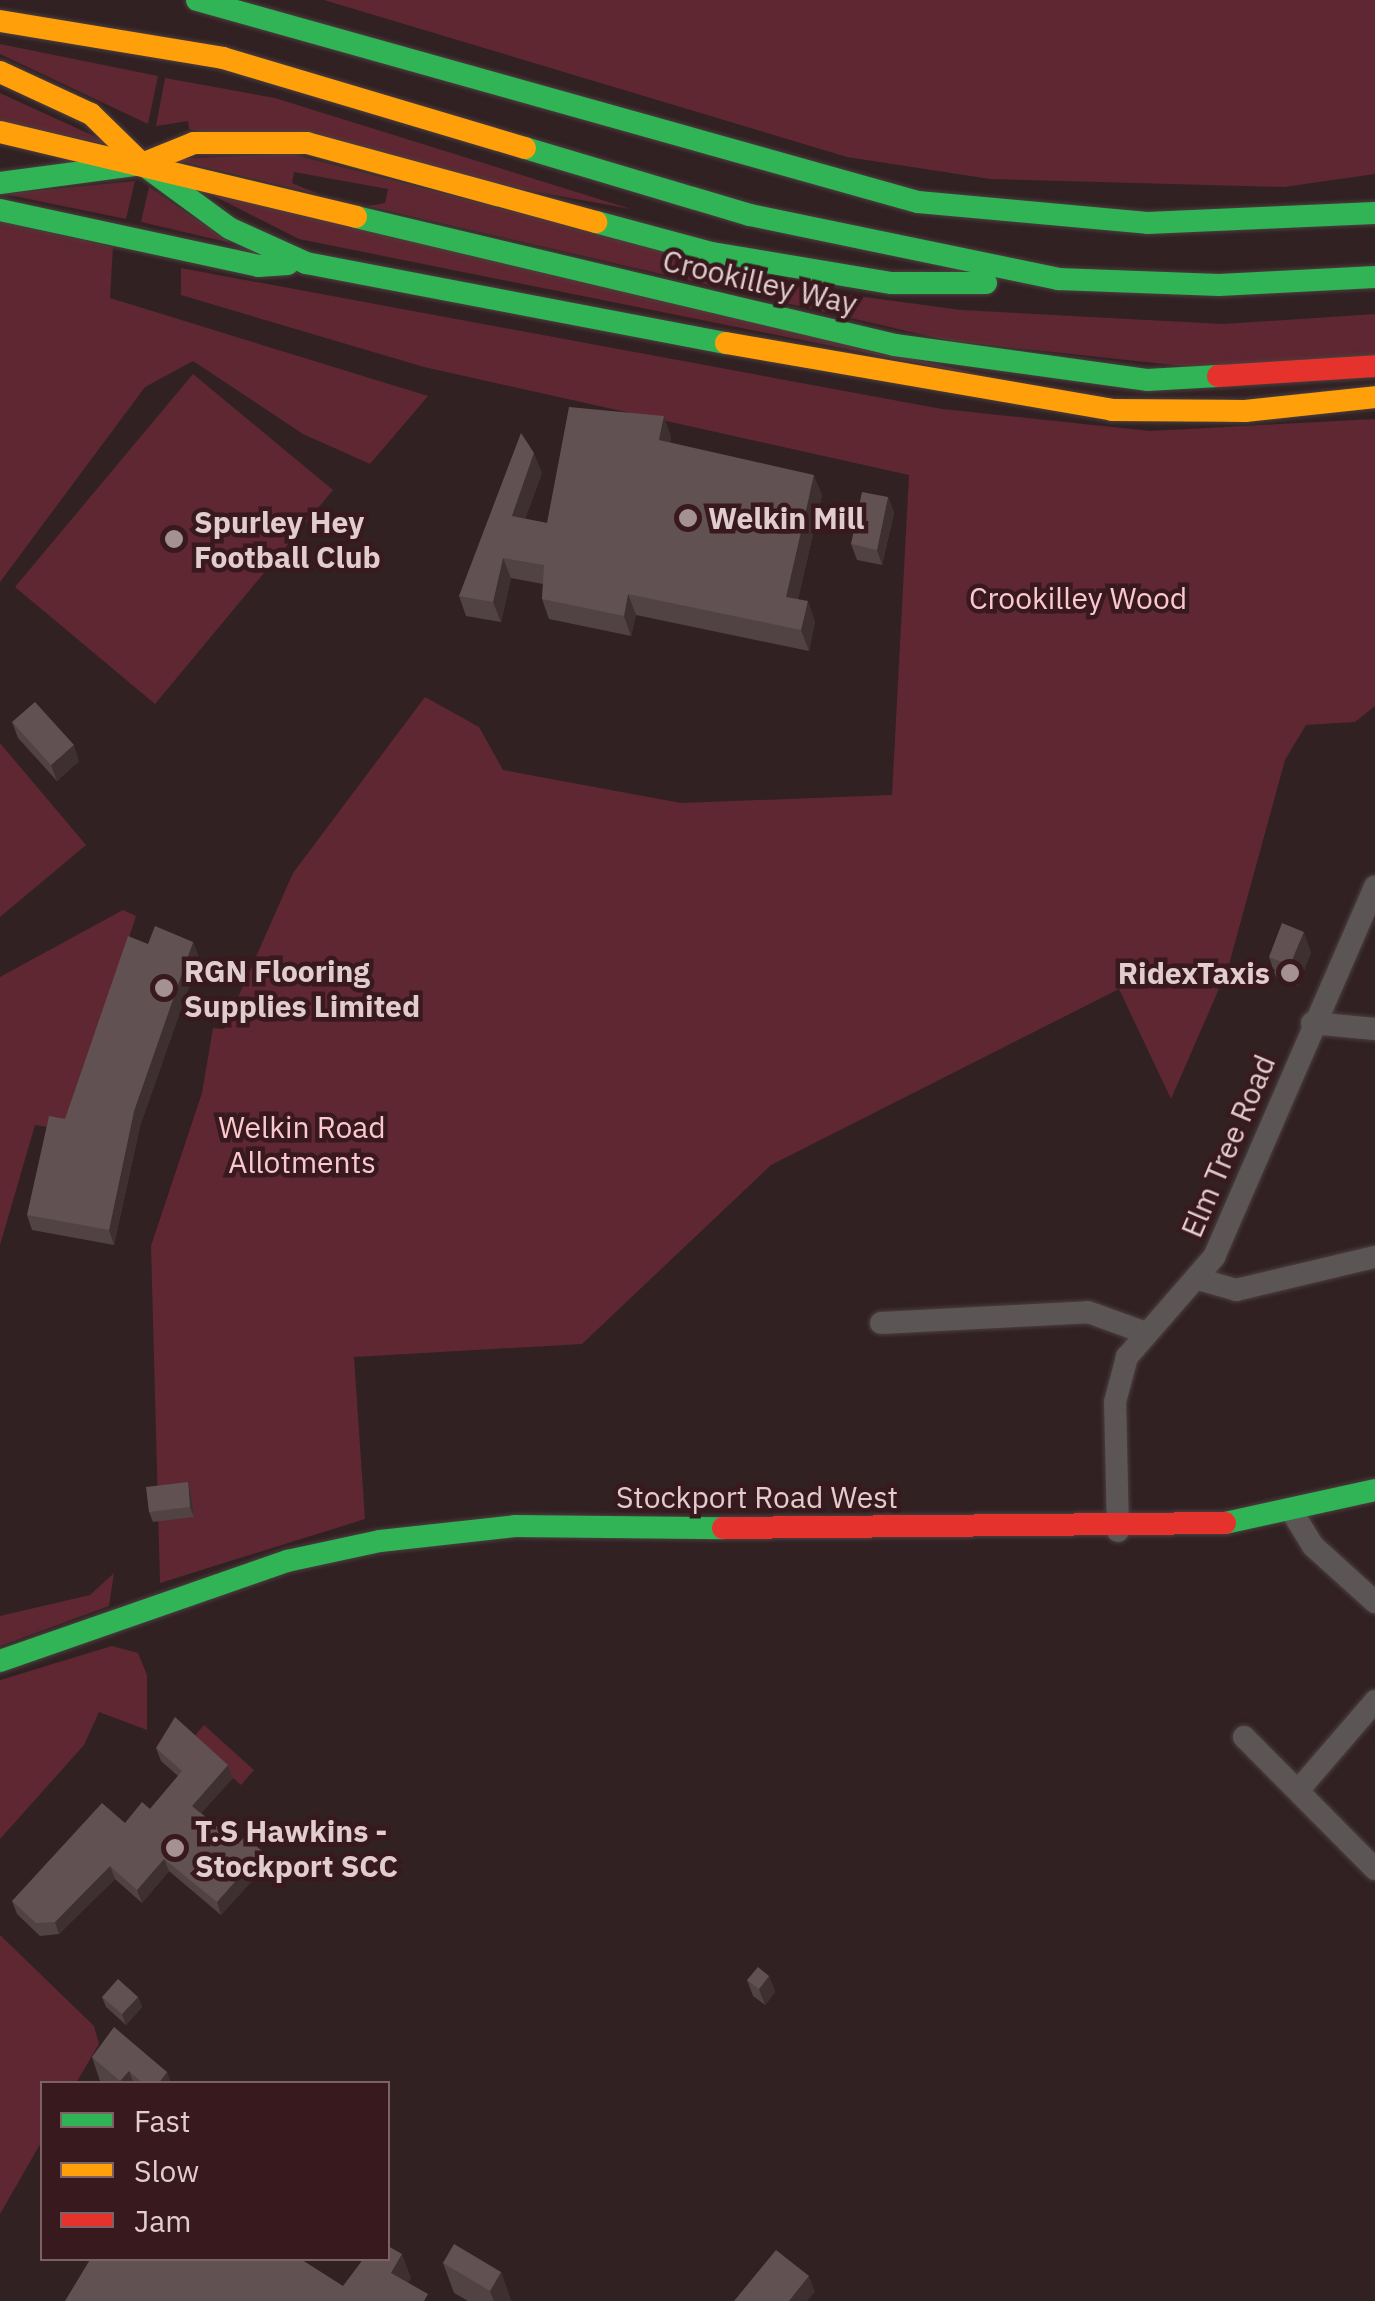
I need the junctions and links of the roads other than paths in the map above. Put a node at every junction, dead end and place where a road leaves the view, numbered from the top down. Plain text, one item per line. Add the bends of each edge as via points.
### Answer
1 (197, 0) edge
2 (0, 22) edge
3 (0, 72) edge
4 (0, 132) edge
5 (142, 164) junction
6 (0, 183) edge
7 (0, 210) edge
8 (1375, 213) edge
9 (306, 262) junction
10 (1375, 276) edge
11 (1058, 279) junction
12 (1375, 366) edge
13 (1375, 397) edge
14 (1375, 886) edge
15 (1312, 1022) junction
16 (1375, 1029) edge
17 (1375, 1257) edge
18 (1198, 1279) junction
19 (881, 1323) dead end
20 (1143, 1332) junction
21 (1375, 1490) edge
22 (1291, 1510) junction
23 (1118, 1531) junction
24 (1375, 1602) edge
25 (0, 1662) edge
26 (1375, 1702) edge
27 (1244, 1737) dead end
28 (1302, 1786) junction
29 (1375, 1869) edge

1 - 8 main road via 347,36 655,136 918,202 1146,223
2 - 11 main road via 223,58 750,215
3 - 5 main road via 91,114
4 - 5 main road, Crookilley Way
5 - 6 main road, Crookilley Way
5 - 9 main road, Crookilley Way via 229,228
5 - 11 main road via 194,143 307,143 775,265 892,283
5 - 12 main road, Crookilley Way via 895,345 1051,371 1214,379
7 - 9 main road, Crookilley Way via 258,266
9 - 13 main road, Crookilley Way via 1093,408 1246,410
10 - 11 main road via 1220,285
14 - 15 street, Elm Tree Road
15 - 16 street
15 - 18 street, Elm Tree Road
17 - 18 street via 1236,1290
18 - 20 street, Elm Tree Road
19 - 20 street via 1088,1312
20 - 23 street, Elm Tree Road via 1114,1402
21 - 22 main road, Stockport Road West
22 - 23 main road, Stockport Road West
22 - 24 street via 1313,1546
23 - 25 main road, Stockport Road West via 515,1526 287,1561
26 - 28 street
27 - 28 street
28 - 29 street

